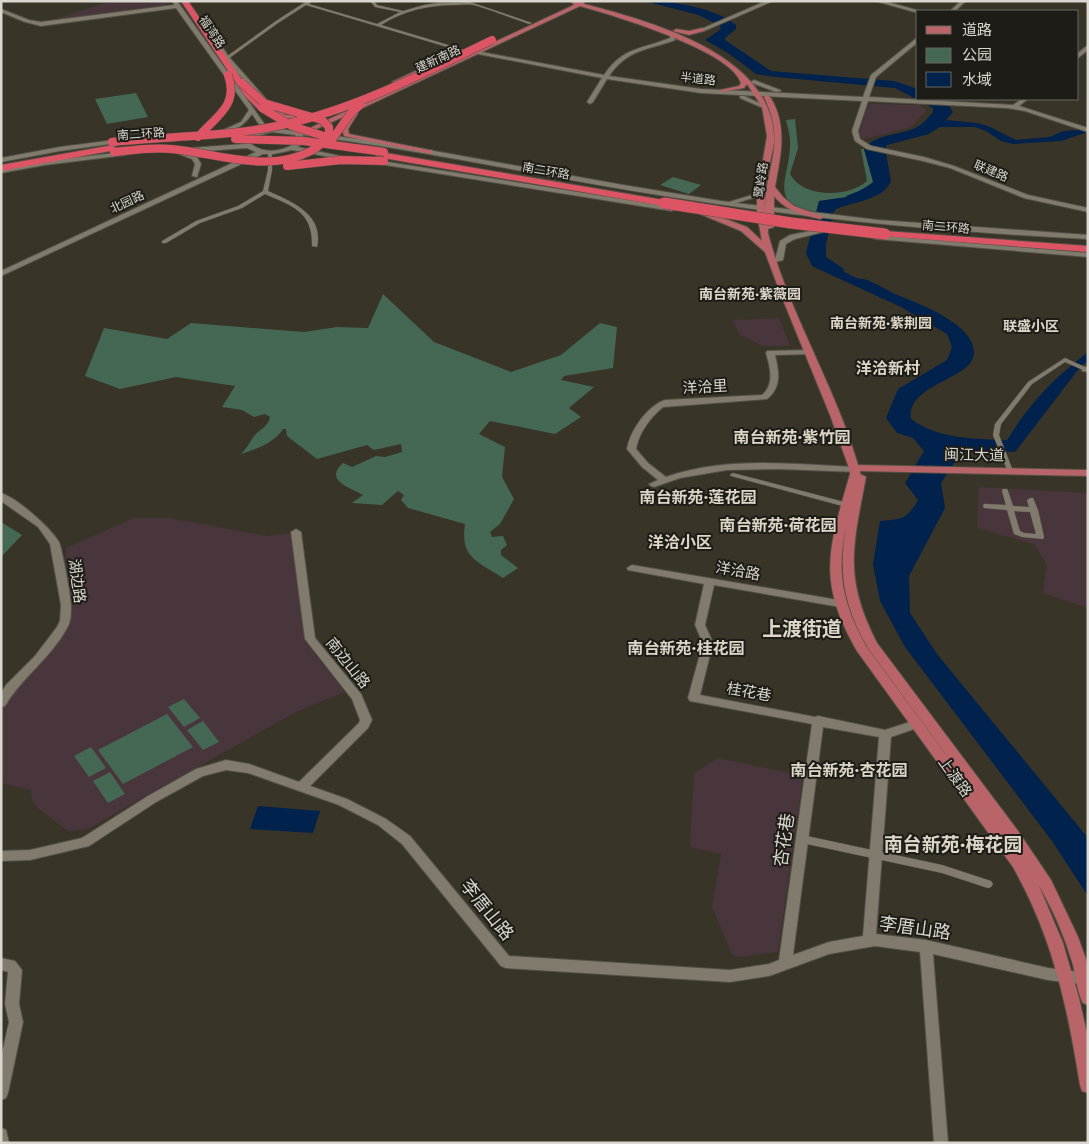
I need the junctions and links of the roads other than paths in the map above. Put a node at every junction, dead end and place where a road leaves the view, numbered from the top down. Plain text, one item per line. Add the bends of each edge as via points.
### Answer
1 (188, 1) edge
2 (372, 1) edge
3 (461, 1) edge
4 (467, 1) edge
5 (771, 1) edge
6 (878, 1) edge
7 (884, 1) edge
8 (964, 1) edge
9 (179, 2) edge
10 (308, 2) edge
11 (580, 2) edge
12 (453, 4) junction
13 (474, 4) junction
14 (1, 10) edge
15 (953, 10) edge
16 (916, 11) edge
17 (916, 11) edge
18 (403, 12) junction
19 (530, 23) junction
20 (378, 26) junction
21 (658, 28) junction
22 (673, 30) junction
23 (702, 30) junction
24 (916, 41) edge
25 (494, 42) junction
26 (692, 42) junction
27 (663, 43) junction
28 (1088, 43) edge
29 (703, 44) junction
30 (1088, 47) edge
31 (464, 51) junction
32 (477, 53) junction
33 (1079, 53) edge
34 (1088, 55) edge
35 (227, 58) junction
36 (232, 74) junction
37 (607, 76) junction
38 (742, 76) junction
39 (754, 82) junction
40 (242, 83) junction
41 (723, 92) junction
42 (761, 94) junction
43 (791, 95) junction
44 (360, 98) junction
45 (864, 98) junction
46 (264, 100) junction
47 (376, 100) junction
48 (919, 101) edge
49 (590, 102) dead end
50 (1014, 104) edge
51 (764, 107) junction
52 (251, 111) junction
53 (776, 113) junction
54 (278, 129) junction
55 (1088, 129) edge
56 (266, 130) junction
57 (289, 130) junction
58 (297, 133) junction
59 (210, 135) junction
60 (252, 135) junction
61 (134, 139) junction
62 (113, 147) junction
63 (250, 148) junction
64 (294, 148) junction
65 (171, 151) junction
66 (266, 152) junction
67 (429, 152) junction
68 (204, 154) junction
69 (384, 154) junction
70 (6, 163) edge
71 (1, 170) edge
72 (195, 176) junction
73 (762, 180) junction
74 (542, 185) junction
75 (771, 186) junction
76 (575, 188) junction
77 (265, 192) junction
78 (609, 198) junction
79 (665, 201) junction
80 (715, 202) junction
81 (760, 209) junction
82 (770, 210) junction
83 (1088, 210) edge
84 (704, 214) junction
85 (820, 216) junction
86 (765, 223) junction
87 (821, 231) junction
88 (1088, 239) edge
89 (164, 242) dead end
90 (1007, 242) junction
91 (1088, 244) edge
92 (315, 246) dead end
93 (770, 252) junction
94 (1088, 252) edge
95 (779, 260) junction
96 (1, 266) edge
97 (1, 274) edge
98 (809, 352) junction
99 (1086, 370) edge
100 (857, 471) junction
101 (1010, 471) junction
102 (949, 473) junction
103 (1088, 473) edge
104 (733, 475) dead end
105 (1088, 479) edge
106 (664, 480) junction
107 (654, 484) dead end
108 (1005, 491) dead end
109 (1, 496) edge
110 (1031, 500) dead end
111 (846, 505) junction
112 (987, 506) dead end
113 (1010, 508) junction
114 (1034, 510) junction
115 (296, 532) dead end
116 (632, 568) dead end
117 (710, 581) junction
118 (840, 603) junction
119 (1, 703) edge
120 (818, 720) junction
121 (916, 724) junction
122 (885, 734) junction
123 (301, 787) junction
124 (802, 839) junction
125 (875, 855) junction
126 (1, 856) edge
127 (988, 884) dead end
128 (869, 940) junction
129 (926, 946) junction
130 (1, 964) edge
131 (786, 964) junction
132 (1067, 977) junction
133 (1086, 979) edge
134 (1088, 998) edge
135 (1088, 1085) edge
136 (1, 1093) edge
137 (1, 1136) edge
138 (2, 1143) edge
139 (941, 1143) edge

1 - 35 main road
2 - 18 street via 376,6
3 - 12 street
4 - 13 street
5 - 23 main road
6 - 16 main road
7 - 17 main road
8 - 15 main road
9 - 14 main road via 41,24
9 - 36 highway, 福湾路
9 - 52 main road
10 - 20 street
10 - 35 street
11 - 19 main road, 建新南路
11 - 21 main road, 鹭岭路
11 - 22 main road, 鹭岭路
11 - 25 main road, 建新南路
12 - 13 street
12 - 18 street
13 - 19 street
18 - 20 street
19 - 25 main road, 建新南路
20 - 31 street
21 - 26 main road, 鹭岭路
21 - 27 main road via 674,36
22 - 23 main road
22 - 29 main road, 鹭岭路
23 - 29 main road via 693,36
24 - 45 main road via 875,73
25 - 31 main road, 建新南路
25 - 32 main road, 建新南路
25 - 61 highway, bridge via 368,97 304,120 258,129
25 - 68 highway, bridge via 365,102 350,114 330,144 308,156 253,165
26 - 27 main road
26 - 38 main road, 鹭岭路
27 - 37 main road via 626,55
28 - 33 main road
29 - 39 main road, 鹭岭路 via 732,62
30 - 33 main road
31 - 44 main road, 建新南路
32 - 37 main road, 半道路
32 - 47 main road, 建新南路
33 - 34 main road
35 - 46 main road
36 - 40 highway, 福湾路
36 - 61 highway, bridge via 221,110 215,116 169,134
36 - 69 highway, bridge via 234,86 230,102 196,140 196,152 203,158 227,166 252,168
37 - 41 main road, 半道路 via 670,88
37 - 49 main road
38 - 41 main road via 742,87
38 - 42 main road, 鹭岭路
39 - 42 main road, 鹭岭路
39 - 43 main road
40 - 68 highway, bridge via 264,103 322,120 329,127 329,137 307,153 281,160 255,162
40 - 69 highway, bridge via 256,103 283,122
41 - 42 main road, 半道路
41 - 51 main road
42 - 43 main road, 半道路
42 - 51 main road, 鹭岭路
42 - 53 main road, 鹭岭路
43 - 45 main road, 半道路
43 - 53 main road via 778,101
44 - 46 main road via 297,118 278,114
44 - 57 main road, 建新南路
45 - 48 main road, 半道路
45 - 83 main road, 联建路 via 855,135 865,146 952,168 1026,197
46 - 54 main road via 278,122
47 - 58 main road, 建新南路
47 - 67 main road via 355,113 345,129 346,135
48 - 50 main road, 半道路
50 - 55 main road
51 - 73 main road, 鹭岭路 via 771,135
52 - 56 main road
52 - 59 main road via 239,126
53 - 75 main road, 鹭岭路 via 780,138
54 - 56 main road
54 - 57 main road
56 - 60 main road
57 - 58 main road
58 - 64 main road via 302,140
58 - 67 main road
59 - 60 main road
59 - 70 main road via 106,142
60 - 63 main road via 246,140
61 - 62 highway, bridge
62 - 68 highway, bridge
62 - 69 highway, 南二环路, bridge via 242,142
62 - 70 highway
63 - 65 main road
63 - 66 main road
63 - 72 main road, 北园路
64 - 66 main road
64 - 78 main road
65 - 71 main road
65 - 72 main road via 195,158 198,164
66 - 77 street via 270,170
66 - 97 main road, 北园路
67 - 80 main road
69 - 74 highway
69 - 76 highway, 南二环路
69 - 79 highway, 南二环路
70 - 71 highway
72 - 96 main road, 北园路
73 - 80 main road via 751,198
73 - 81 main road, 鹭岭路
74 - 76 highway
74 - 78 highway
75 - 82 main road, 鹭岭路
75 - 85 main road via 776,196 788,206
76 - 79 highway, 南二环路
77 - 89 street via 240,207 198,222
77 - 92 street via 302,209 317,233
78 - 84 main road
79 - 90 highway, 南二环路, bridge via 756,218
80 - 81 main road
81 - 82 main road
81 - 86 main road, 鹭岭路
82 - 85 main road
82 - 86 main road, 鹭岭路
84 - 86 main road
84 - 93 main road via 744,229
85 - 88 main road via 959,231
86 - 87 main road
86 - 93 main road, 鹭岭路
86 - 95 main road, 鹭岭路
87 - 94 main road
87 - 95 main road via 793,237 783,243
88 - 90 highway
90 - 91 highway, 南二环路
90 - 94 highway
93 - 98 main road, 鹭岭路
95 - 100 main road, 鹭岭路 via 847,426
98 - 100 main road, 鹭岭路
98 - 106 main road, 洋洽里 via 770,353 774,385 764,397 658,405 632,440 631,449
99 - 101 street via 1065,360 1026,387 998,424 996,435
100 - 102 main road, 闽江大道
100 - 106 main road via 725,467 692,471
100 - 111 main road, 上渡路
100 - 133 main road, 上渡路 via 846,564 850,597 859,621 872,644 1038,869 1067,924
101 - 102 main road, 闽江大道
101 - 103 main road, 闽江大道
102 - 105 main road, 闽江大道
104 - 111 street
106 - 107 main road
108 - 113 street
109 - 119 main road, 湖边路 via 41,525 55,544 66,605 62,628
110 - 114 street
111 - 118 main road, 上渡路 via 834,555 834,578
112 - 113 street
113 - 114 street
113 - 114 street via 1017,532 1038,537
115 - 123 main road, 南边山路 via 310,639 357,697 366,720
116 - 117 main road, 洋洽路
117 - 118 main road, 洋洽路
117 - 120 main road, 桂花巷 via 700,625 708,643 694,698
118 - 121 main road, 上渡路 via 861,648
120 - 122 main road, 桂花巷
120 - 124 main road, 杏花巷
121 - 122 main road, 桂花巷
121 - 132 main road, 上渡路 via 1024,872 1053,931
122 - 125 main road
123 - 126 main road, 李厝山路 via 240,766 217,766 152,799 85,842 30,855
123 - 131 main road, 李厝山路 via 357,808 400,834 506,962 721,976 755,973
124 - 125 street
124 - 131 main road, 杏花巷
125 - 127 street via 942,869
125 - 128 main road
128 - 129 main road, 李厝山路
128 - 131 main road, 李厝山路 via 829,948
129 - 132 main road, 李厝山路
129 - 139 main road
130 - 136 main road via 10,965 16,975 12,1004 16,1019
132 - 133 main road, 李厝山路
132 - 135 main road, 上渡路
133 - 134 main road, 上渡路
137 - 138 main road

